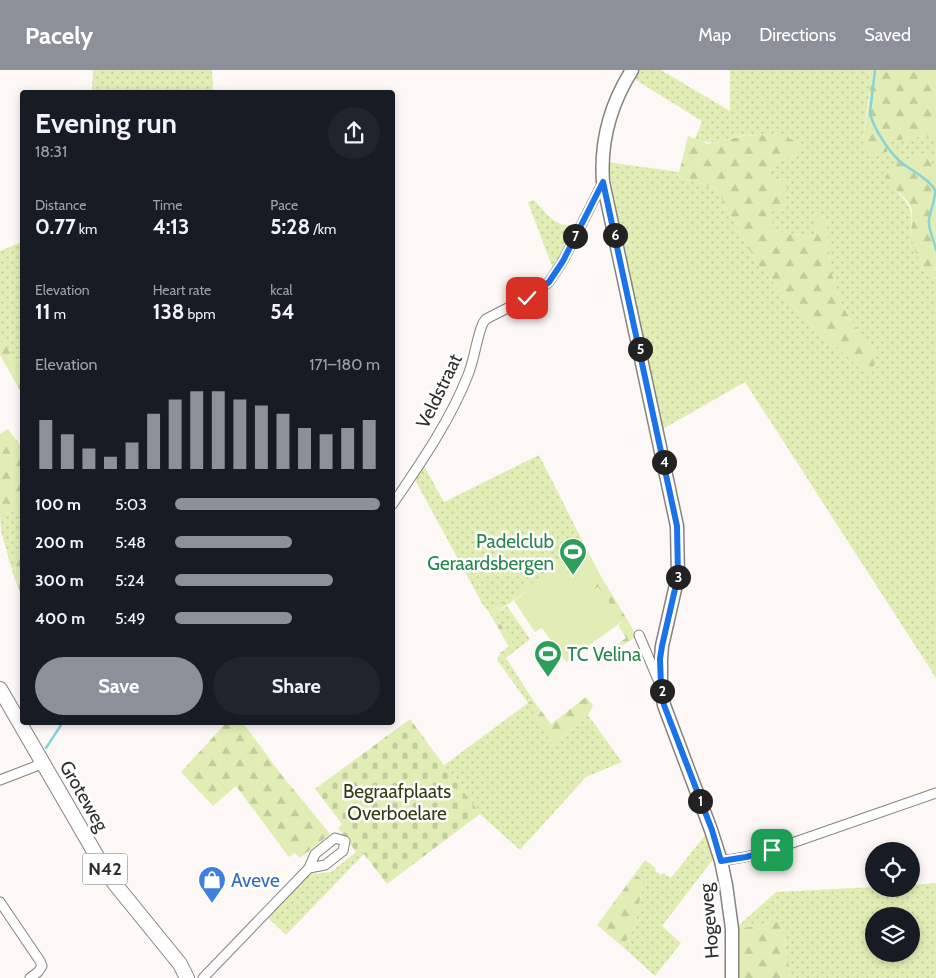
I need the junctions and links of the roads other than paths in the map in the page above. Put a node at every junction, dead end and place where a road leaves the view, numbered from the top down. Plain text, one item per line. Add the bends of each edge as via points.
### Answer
1 (632, 70) edge
2 (603, 182) junction
3 (395, 501) edge
4 (639, 635) dead end
5 (661, 686) junction
6 (0, 689) edge
7 (19, 712) edge
8 (25, 725) edge
9 (44, 763) junction
10 (0, 780) edge
11 (936, 793) edge
12 (721, 861) junction
13 (309, 868) dead end
14 (0, 902) edge
15 (180, 964) junction
16 (30, 978) edge
17 (187, 978) edge
18 (197, 978) edge
19 (203, 978) edge
20 (732, 978) edge

1 - 2 street via 608,119 603,144
2 - 3 street, Veldstraat via 549,282 483,323 474,360 461,390
2 - 5 street via 677,526 678,576 662,646
4 - 5 street, Hogeweg
5 - 12 street, Hogeweg via 664,705
6 - 7 main road, Groteweg / N42
8 - 9 main road, Groteweg / N42
9 - 10 street
9 - 15 main road, Groteweg / N42 via 99,860
11 - 12 street via 772,850
12 - 20 street, Hogeweg via 731,923
13 - 19 street
14 - 16 street via 42,966
15 - 17 main road, Groteweg / N42
15 - 18 main road, Groteweg / N42

